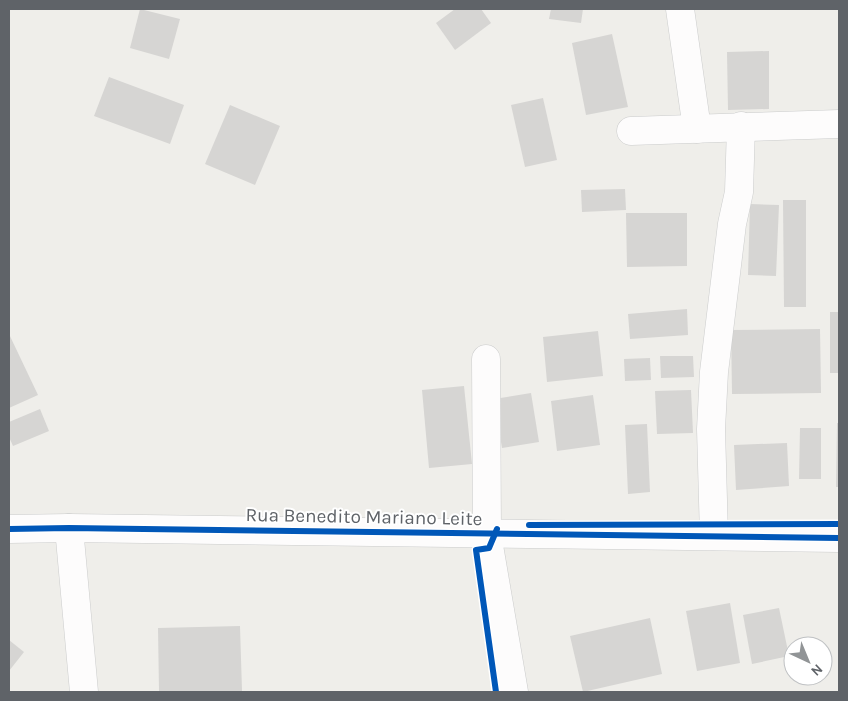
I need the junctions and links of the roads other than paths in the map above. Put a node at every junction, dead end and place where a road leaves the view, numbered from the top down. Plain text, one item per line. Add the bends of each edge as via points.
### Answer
1 (680, 9) edge
2 (839, 124) edge
3 (742, 126) junction
4 (697, 129) junction
5 (631, 131) dead end
6 (486, 359) dead end
7 (69, 528) junction
8 (9, 529) edge
9 (487, 534) junction
10 (714, 536) junction
11 (839, 538) edge
12 (84, 692) edge
13 (514, 692) edge

1 - 4 street
2 - 3 street
3 - 4 street
3 - 10 street via 739,192 732,224 714,372 711,430
4 - 5 street
6 - 9 street
7 - 8 street, Rua Benedito Mariano Leite
7 - 9 street, Rua Benedito Mariano Leite
7 - 12 street
9 - 10 street, Rua Benedito Mariano Leite
9 - 13 street
10 - 11 street, Rua Benedito Mariano Leite

